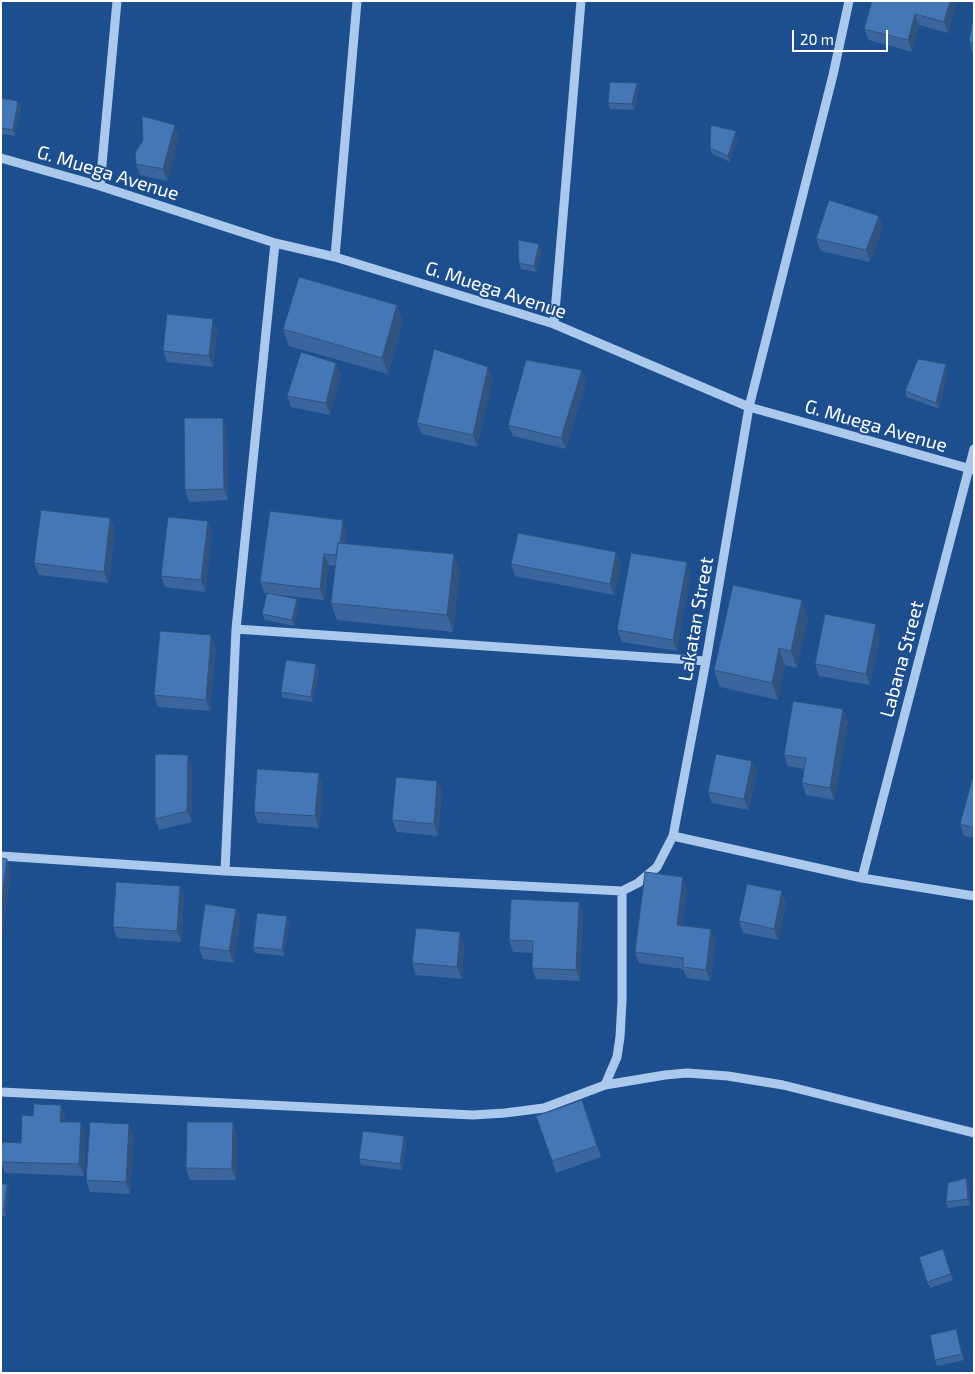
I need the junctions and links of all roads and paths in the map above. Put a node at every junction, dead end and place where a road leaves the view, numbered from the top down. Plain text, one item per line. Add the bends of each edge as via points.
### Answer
1 (117, 1) edge
2 (357, 1) edge
3 (581, 1) edge
4 (849, 1) edge
5 (1, 158) edge
6 (100, 186) junction
7 (275, 243) junction
8 (335, 257) junction
9 (554, 324) junction
10 (749, 407) junction
11 (974, 449) edge
12 (971, 470) edge
13 (236, 629) junction
14 (706, 661) junction
15 (673, 836) junction
16 (1, 856) edge
17 (225, 871) junction
18 (862, 878) junction
19 (622, 891) junction
20 (974, 896) edge
21 (604, 1085) junction
22 (1, 1092) edge
23 (974, 1133) edge

1 - 6 street
2 - 8 street
3 - 9 street
4 - 10 street, Lakatan Street
5 - 6 street, G. Muega Avenue
6 - 7 street, G. Muega Avenue
7 - 8 street, G. Muega Avenue
7 - 13 street
8 - 9 street, G. Muega Avenue
9 - 10 street, G. Muega Avenue
10 - 12 street, G. Muega Avenue
10 - 14 street, Lakatan Street
11 - 12 street, Labana Street
12 - 18 street, Labana Street
13 - 14 street
13 - 17 street
14 - 15 street, Lakatan Street
15 - 18 street
15 - 19 street, Lakatan Street via 657,867
16 - 17 street
17 - 19 street
18 - 20 street
19 - 21 street via 620,1037 617,1057
21 - 22 street via 544,1108 473,1115
21 - 23 street via 665,1075 728,1076 783,1085

